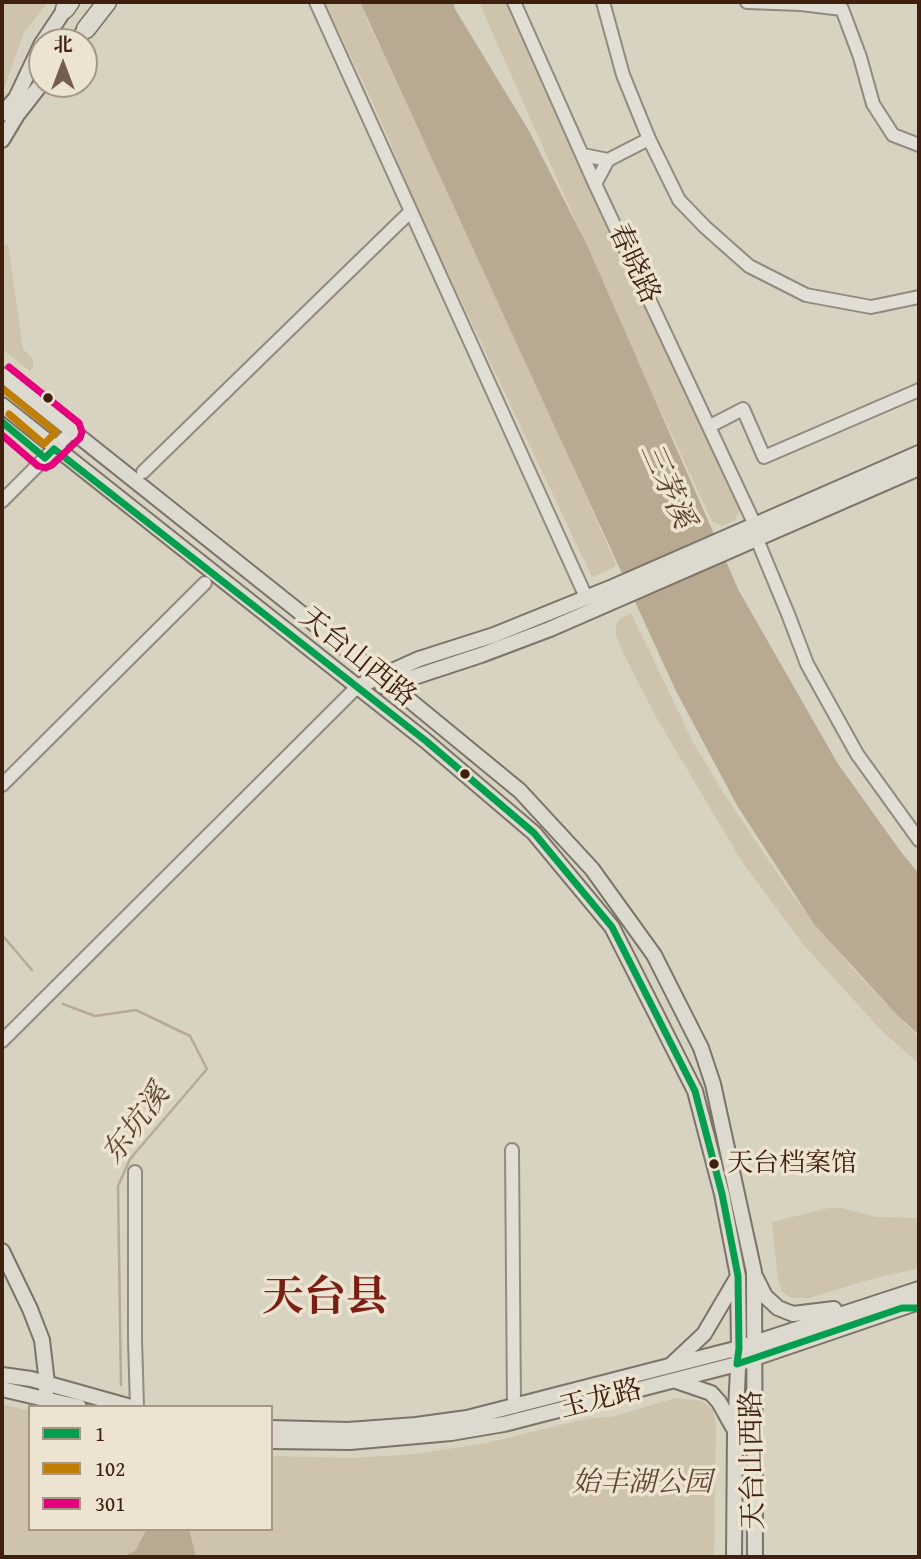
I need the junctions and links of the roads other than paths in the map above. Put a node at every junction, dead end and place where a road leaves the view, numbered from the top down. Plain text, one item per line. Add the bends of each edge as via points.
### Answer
1 (107, 2) edge
2 (316, 2) edge
3 (514, 2) edge
4 (603, 2) edge
5 (747, 2) edge
6 (68, 5) edge
7 (52, 28) edge
8 (87, 28) edge
9 (28, 73) edge
10 (28, 95) edge
11 (7, 114) edge
12 (2, 129) edge
13 (649, 138) junction
14 (2, 140) edge
15 (919, 145) edge
16 (583, 155) junction
17 (608, 160) junction
18 (595, 184) junction
19 (411, 211) junction
20 (919, 297) edge
21 (2, 375) edge
22 (919, 390) edge
23 (2, 405) edge
24 (710, 426) junction
25 (72, 431) junction
26 (54, 449) junction
27 (919, 453) edge
28 (919, 468) edge
29 (143, 472) dead end
30 (2, 501) edge
31 (755, 531) junction
32 (205, 583) dead end
33 (617, 592) junction
34 (586, 597) junction
35 (385, 681) junction
36 (356, 687) junction
37 (2, 785) edge
38 (512, 785) junction
39 (497, 802) junction
40 (919, 840) edge
41 (628, 918) junction
42 (612, 927) junction
43 (2, 1041) edge
44 (512, 1150) dead end
45 (135, 1172) dead end
46 (2, 1251) edge
47 (754, 1272) junction
48 (738, 1276) junction
49 (919, 1289) edge
50 (919, 1302) edge
51 (873, 1304) junction
52 (902, 1308) junction
53 (919, 1308) edge
54 (755, 1342) junction
55 (739, 1348) junction
56 (753, 1358) junction
57 (737, 1364) junction
58 (668, 1368) junction
59 (2, 1376) edge
60 (676, 1381) junction
61 (47, 1383) junction
62 (2, 1389) edge
63 (45, 1399) junction
64 (70, 1405) edge
65 (124, 1405) edge
66 (137, 1405) edge
67 (514, 1407) junction
68 (273, 1428) edge
69 (735, 1431) junction
70 (273, 1441) edge
71 (734, 1557) edge
72 (755, 1557) edge

1 - 8 highway
2 - 19 street
3 - 16 street, 春晓路
4 - 13 street via 623,75
5 - 15 street via 842,9 873,104 893,135
6 - 7 main road
9 - 11 main road
10 - 11 main road
11 - 12 main road
11 - 14 main road
13 - 17 street
13 - 20 street via 679,200 749,266 819,298 871,307
16 - 17 street
16 - 18 street, 春晓路
17 - 18 street
18 - 24 street, 春晓路
19 - 29 street
19 - 34 street
21 - 25 main road, 天台山西路
22 - 24 street via 764,457 743,409
23 - 26 main road, 天台山西路
24 - 31 street, 春晓路
25 - 26 street
25 - 35 main road, 天台山西路
26 - 30 street
26 - 36 main road, 天台山西路
27 - 31 main road
28 - 31 main road
31 - 33 main road
31 - 40 street, 春晓路 via 807,664 857,754
32 - 37 street
33 - 34 main road
33 - 35 main road via 539,633
34 - 35 main road via 494,635 419,659
35 - 36 main road
35 - 38 main road, 天台山西路
36 - 39 main road, 天台山西路
36 - 43 street
38 - 39 main road
38 - 41 main road, 天台山西路 via 592,869
39 - 42 main road, 天台山西路 via 534,832
41 - 42 main road
41 - 47 main road, 天台山西路 via 654,955 701,1048 727,1142
42 - 48 main road, 天台山西路 via 695,1091
44 - 67 street
45 - 66 street
46 - 61 main road via 42,1340
47 - 51 main road via 765,1296 793,1314
47 - 54 main road, 天台山西路
48 - 55 main road, 天台山西路
48 - 58 main road via 704,1334
49 - 51 main road, 玉龙路
50 - 52 main road, 玉龙路
51 - 54 main road, 玉龙路
52 - 53 main road
52 - 56 main road, 玉龙路
54 - 55 main road, 玉龙路
54 - 56 main road, 天台山西路
55 - 57 main road, 天台山西路
55 - 58 main road, 玉龙路
56 - 57 main road, 玉龙路
56 - 72 main road, 天台山西路
57 - 60 main road, 玉龙路
57 - 69 main road, 天台山西路
58 - 67 main road, 玉龙路
59 - 61 main road
60 - 69 main road via 711,1393
60 - 70 main road, 玉龙路 via 451,1433 350,1442
61 - 63 main road
61 - 65 main road
62 - 63 main road
63 - 64 main road
67 - 68 main road, 玉龙路 via 416,1425 348,1430
69 - 71 main road, 天台山西路

